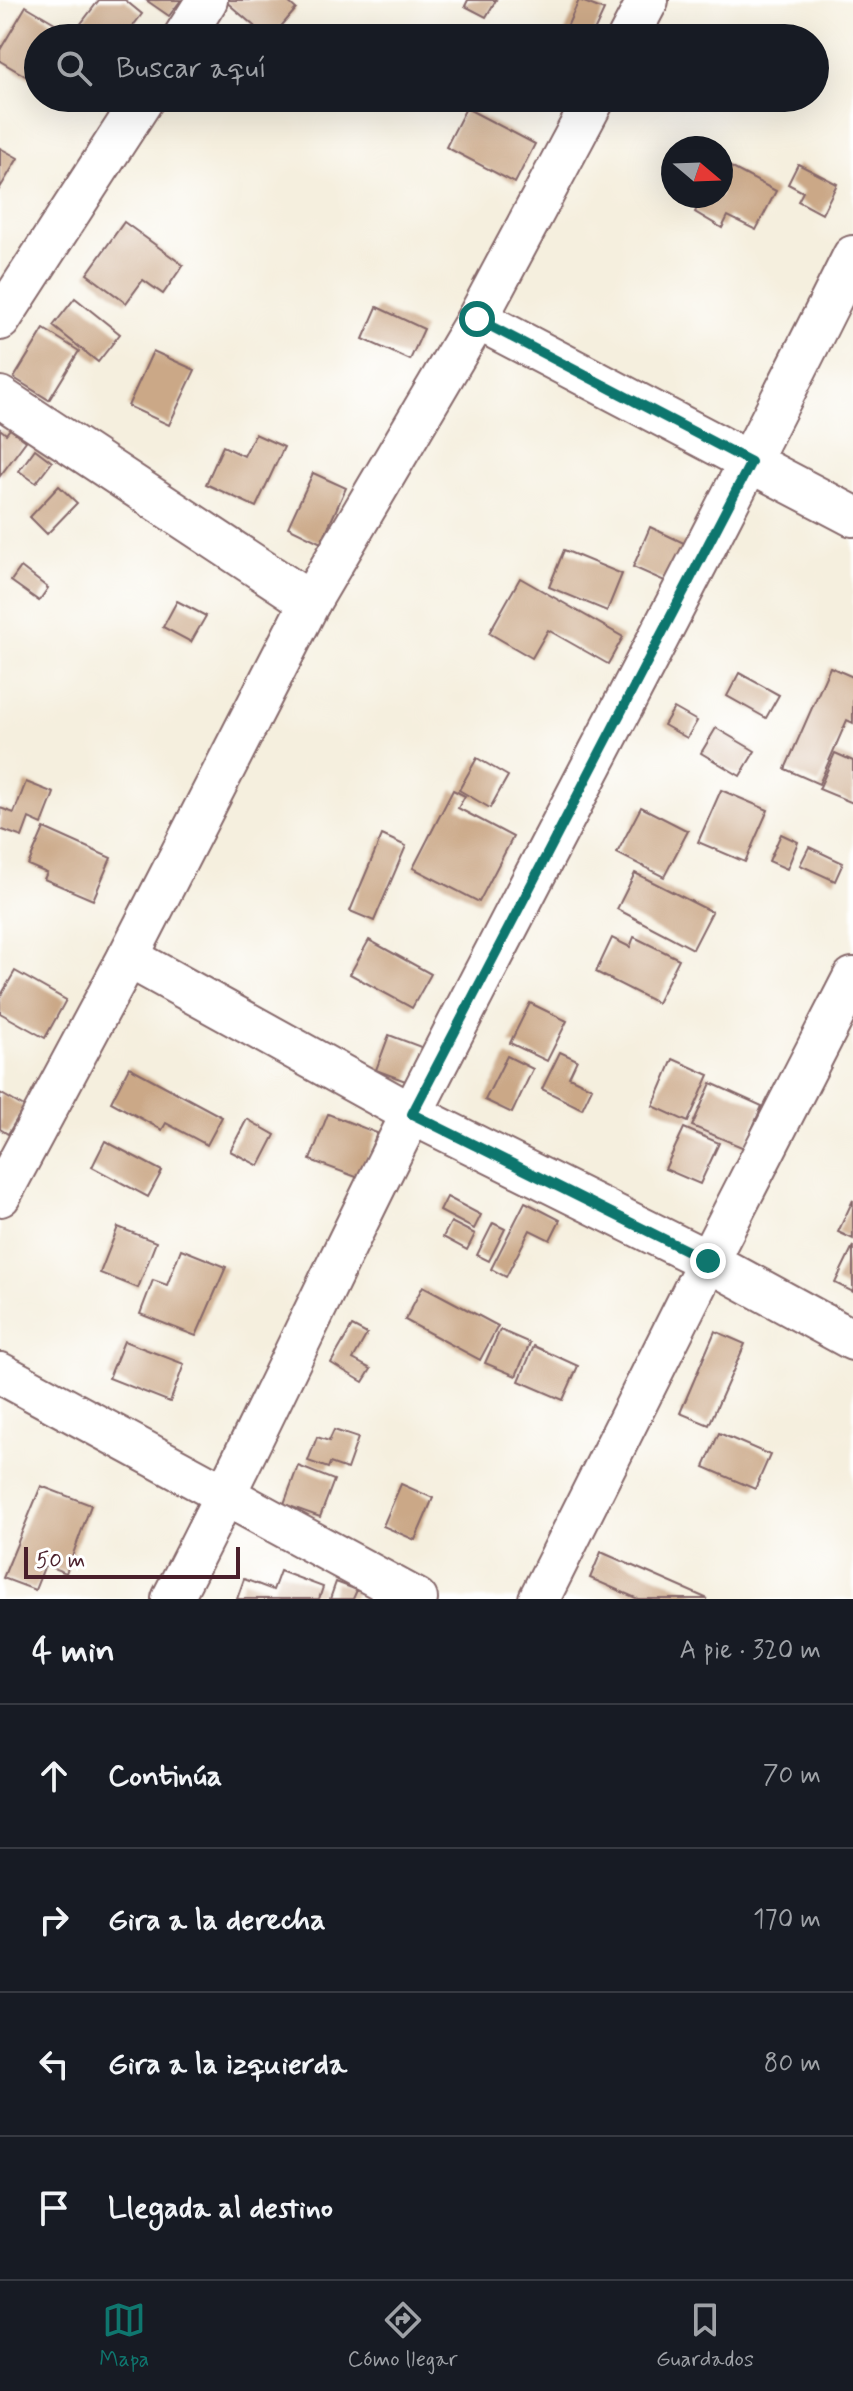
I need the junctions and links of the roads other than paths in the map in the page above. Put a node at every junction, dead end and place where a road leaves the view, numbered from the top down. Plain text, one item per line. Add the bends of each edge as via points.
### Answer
1 (207, 0) edge
2 (648, 0) edge
3 (192, 24) edge
4 (635, 24) edge
5 (135, 112) edge
6 (588, 112) edge
7 (853, 256) edge
8 (477, 319) junction
9 (0, 320) edge
10 (0, 397) edge
11 (751, 462) junction
12 (853, 516) edge
13 (310, 602) junction
14 (128, 957) junction
15 (853, 978) edge
16 (412, 1114) junction
17 (0, 1196) edge
18 (708, 1261) junction
19 (853, 1340) edge
20 (0, 1373) edge
21 (226, 1494) junction
22 (172, 1599) edge
23 (417, 1599) edge
24 (539, 1599) edge

1 - 3 street
2 - 4 street
5 - 9 street
6 - 8 street
7 - 11 street
8 - 11 street
8 - 13 street
10 - 13 street
11 - 12 street
11 - 16 street
13 - 14 street
14 - 16 street
14 - 17 street
15 - 18 street
16 - 18 street
16 - 21 street
18 - 19 street
18 - 24 street
20 - 21 street
21 - 22 street
21 - 23 street

